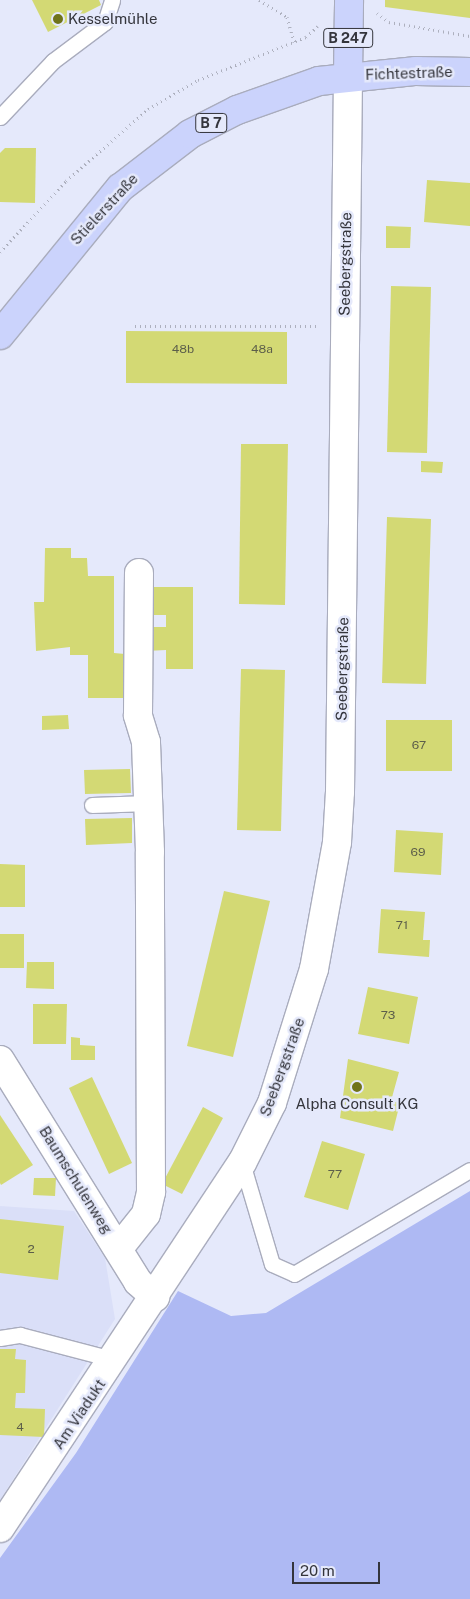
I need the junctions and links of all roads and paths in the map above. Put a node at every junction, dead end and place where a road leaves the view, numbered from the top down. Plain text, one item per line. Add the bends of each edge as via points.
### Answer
1 (112, 0) edge
2 (259, 0) edge
3 (361, 3) edge
4 (470, 36) edge
5 (294, 42) dead end
6 (470, 72) edge
7 (348, 76) junction
8 (0, 117) edge
9 (136, 326) dead end
10 (344, 326) junction
11 (1, 331) edge
12 (138, 573) dead end
13 (148, 803) junction
14 (92, 804) dead end
15 (0, 1060) edge
16 (242, 1163) junction
17 (470, 1170) edge
18 (119, 1248) junction
19 (155, 1297) junction
20 (0, 1338) edge
21 (115, 1360) junction
22 (0, 1528) edge

1 - 8 lane via 105,22 53,61
2 - 5 path via 287,17
3 - 4 path via 390,22
3 - 7 main road, Seebergstraße / B 247
6 - 7 main road, Fichtestraße / B 7
7 - 10 street, Seebergstraße
7 - 11 main road, Stielerstraße / B 7 via 237,110 168,148 97,213
9 - 10 path
10 - 16 street, Seebergstraße via 342,707 337,842 314,969 296,1036 272,1104
12 - 13 street via 138,715 146,742
13 - 14 lane
13 - 18 street via 151,1192 146,1214
15 - 18 street, Baumschulenweg
16 - 17 lane via 272,1264 294,1274
16 - 19 street, Seebergstraße
18 - 19 street, Baumschulenweg via 138,1282
19 - 21 street, Am Viadukt
20 - 21 lane via 20,1335
21 - 22 street, Am Viadukt

